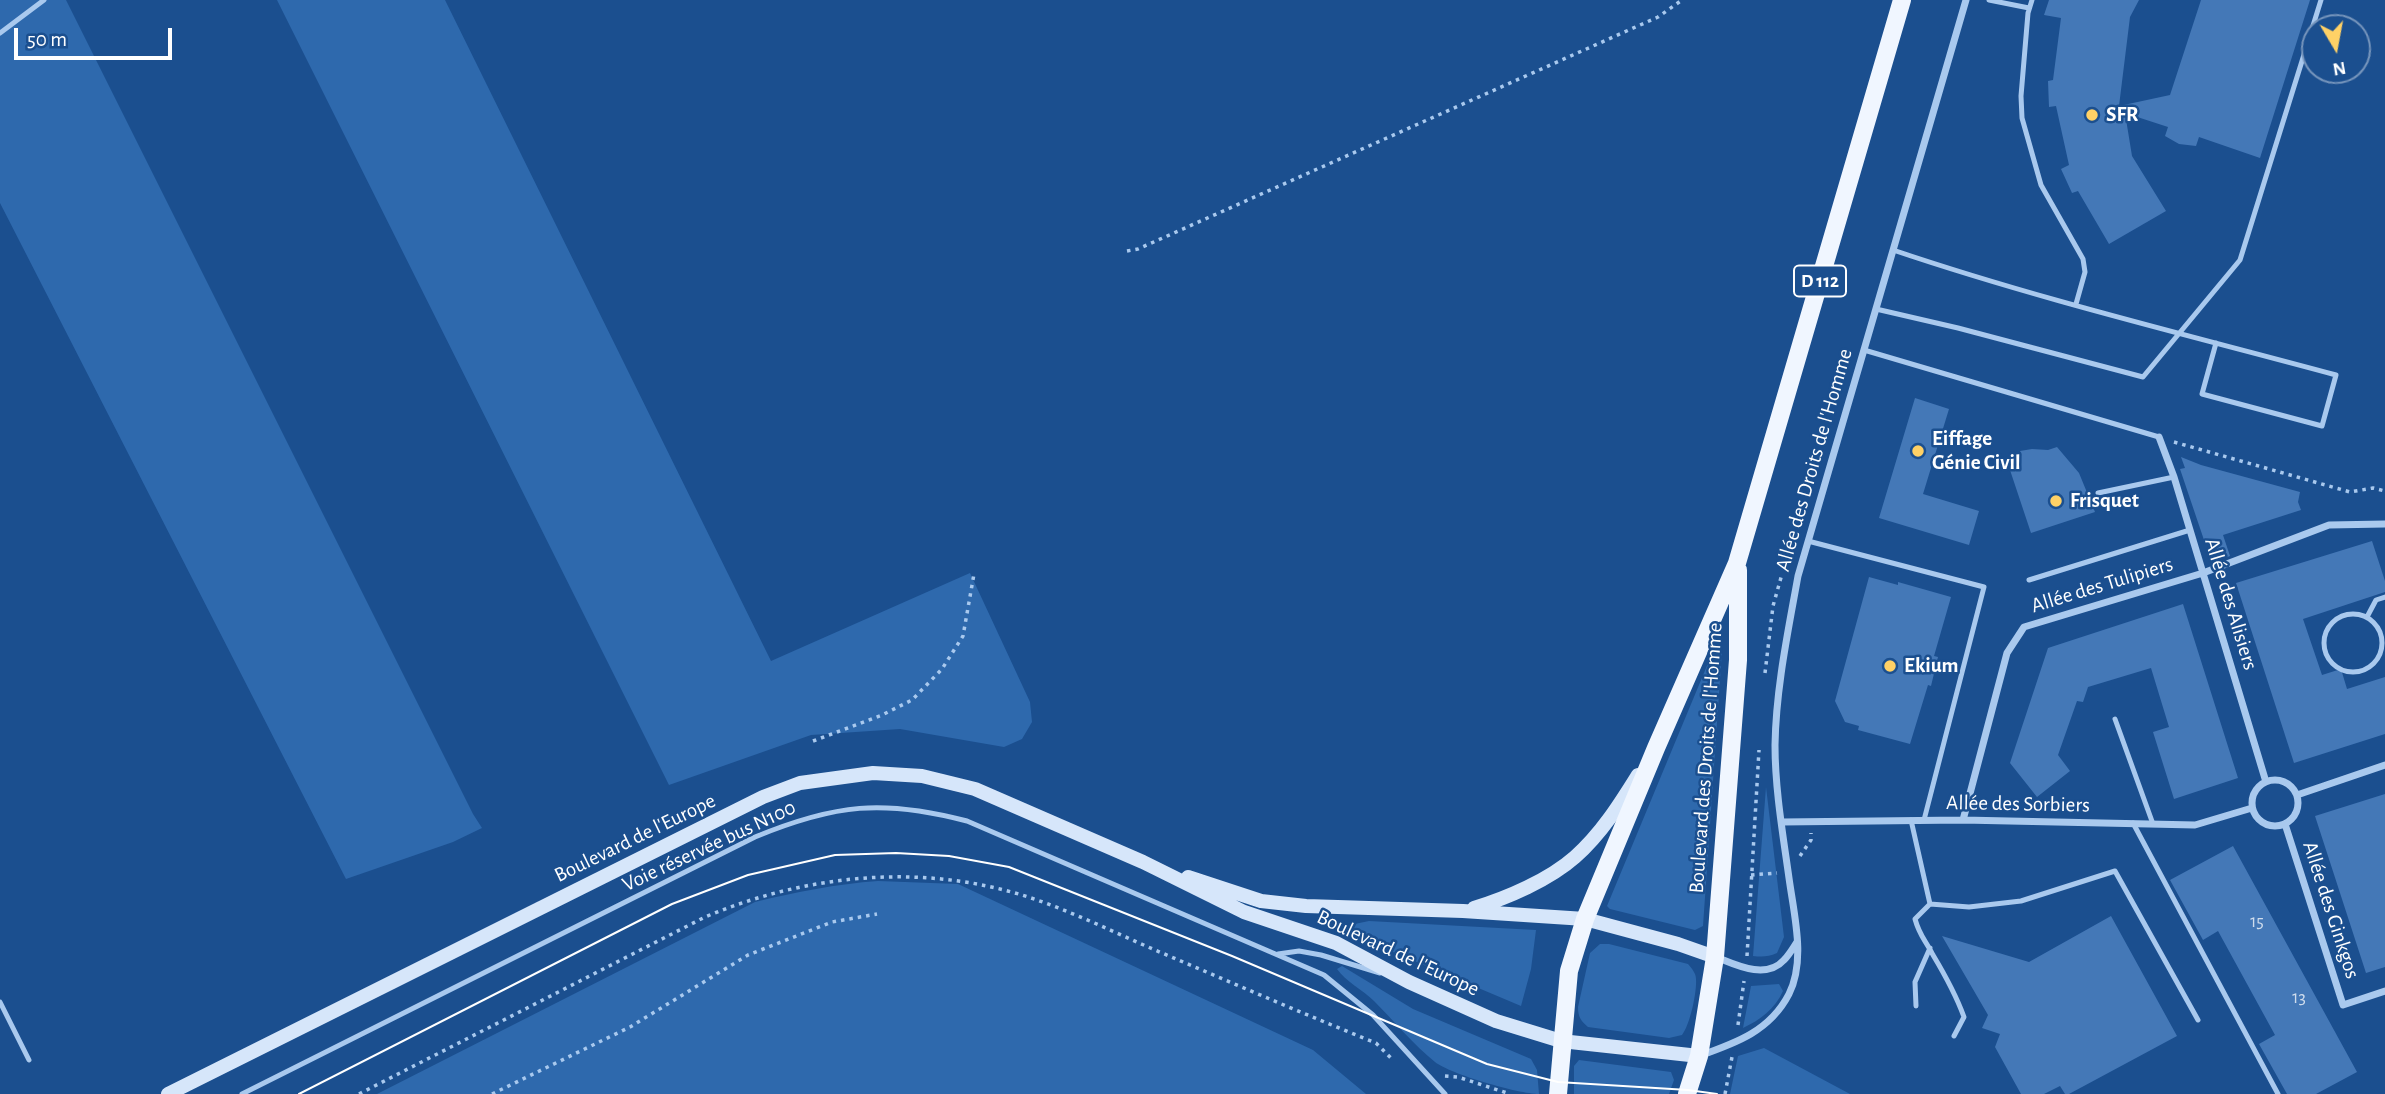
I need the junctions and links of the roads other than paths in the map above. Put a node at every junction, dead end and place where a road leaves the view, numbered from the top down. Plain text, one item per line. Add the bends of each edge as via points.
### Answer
1 (44, 0) edge
2 (1902, 0) edge
3 (1966, 0) edge
4 (1989, 0) edge
5 (2032, 0) edge
6 (2321, 0) edge
7 (2029, 8) junction
8 (0, 33) edge
9 (1893, 250) junction
10 (2076, 304) junction
11 (1876, 309) junction
12 (2180, 333) junction
13 (2216, 343) junction
14 (1864, 350) junction
15 (2158, 437) joint
16 (2174, 477) junction
17 (2098, 493) dead end
18 (2385, 524) edge
19 (2190, 530) junction
20 (1808, 541) junction
21 (1737, 563) junction
22 (2203, 573) junction
23 (2029, 580) dead end
24 (2385, 597) edge
25 (2367, 617) junction
26 (2115, 719) dead end
27 (1656, 748) junction
28 (2385, 765) edge
29 (2266, 782) junction
30 (2297, 795) junction
31 (2252, 808) junction
32 (1911, 820) junction
33 (1924, 820) junction
34 (1963, 820) junction
35 (1782, 822) junction
36 (2133, 823) junction
37 (2153, 824) junction
38 (2285, 824) junction
39 (1143, 862) junction
40 (1930, 904) junction
41 (1463, 911) junction
42 (1585, 919) junction
43 (1797, 941) junction
44 (1930, 948) junction
45 (1278, 954) junction
46 (1716, 957) junction
47 (1409, 982) junction
48 (2385, 991) edge
49 (0, 1002) edge
50 (1916, 1006) dead end
51 (2198, 1020) dead end
52 (1954, 1037) dead end
53 (1561, 1041) junction
54 (1699, 1056) junction
55 (29, 1060) dead end
56 (168, 1094) edge
57 (242, 1094) edge
58 (1445, 1094) edge
59 (1558, 1094) edge
60 (1687, 1094) edge
61 (2278, 1094) edge

1 - 8 lane
2 - 21 main road, Boulevard des Droits de l'Homme / D 112
3 - 9 street, Allée des Droits de l'Homme
4 - 7 lane
5 - 7 lane
6 - 12 lane via 2240,260
7 - 10 lane via 2022,118 2041,185 2083,259 2085,272
9 - 10 lane
9 - 11 street, Allée des Droits de l'Homme
10 - 12 lane
11 - 12 lane via 2143,377
11 - 14 street, Allée des Droits de l'Homme
12 - 13 lane
13 - 13 lane via 2336,375 2322,426 2202,394
14 - 15 lane
14 - 20 street, Allée des Droits de l'Homme
15 - 16 street, Allée des Alisiers
16 - 17 lane
16 - 19 street, Allée des Alisiers
18 - 22 street, Allée des Tulipiers via 2329,524
19 - 22 street, Allée des Alisiers
19 - 23 lane
20 - 33 lane via 1984,587
20 - 35 street, Allée des Droits de l'Homme via 1781,670 1775,747
21 - 27 main road, Boulevard des Droits de l'Homme / D 112
21 - 46 main road, Boulevard des Droits de l'Homme / D 112 via 1738,660
22 - 29 street, Allée des Alisiers
22 - 34 street, Allée des Tulipiers via 2024,627 2007,653
24 - 25 lane via 2376,600
25 - 25 lane via 2347,614 2326,631 2325,649 2334,665 2361,671 2376,660 2383,641 2381,631
26 - 37 lane
27 - 41 street, Boulevard de l'Europe via 1614,814 1575,858 1532,886
27 - 42 main road, Boulevard des Droits de l'Homme / D 112
28 - 30 street
29 - 30 street via 2284,782
29 - 31 street via 2255,792
30 - 38 street via 2295,815
31 - 37 street, Allée des Sorbiers via 2195,825
31 - 38 street via 2259,820 2269,825
32 - 33 street, Allée des Sorbiers
32 - 35 street, Allée des Sorbiers
32 - 40 lane
33 - 34 street, Allée des Sorbiers
34 - 36 street, Allée des Sorbiers
35 - 43 street, Allée des Droits de l'Homme
36 - 37 street, Allée des Sorbiers
36 - 61 lane
38 - 48 street, Allée des Ginkgos via 2343,1005
39 - 41 street, Boulevard de l'Europe via 1261,901
39 - 47 street, Boulevard de l'Europe via 1244,912 1336,943
39 - 56 street, Boulevard de l'Europe via 975,789 922,776 873,773 800,783 762,797
40 - 44 lane via 1916,919 1920,936
40 - 51 lane via 1969,907 2021,901 2115,871
41 - 42 street, Boulevard de l'Europe
42 - 46 street, Boulevard de l'Europe
42 - 53 main road, Boulevard des Droits de l'Homme via 1569,971
43 - 46 street via 1783,962 1772,969 1742,968
43 - 54 street, Allée des Droits de l'Homme via 1797,972 1773,1018 1746,1038
44 - 50 lane via 1915,982
44 - 52 lane via 1964,1017
45 - 47 lane via 1321,955
45 - 57 lane, Voie réservée bus N100 via 967,821 904,808 835,811 755,837
45 - 58 lane, Voie réservée bus N100 via 1324,975 1373,1015
46 - 54 main road, Boulevard des Droits de l'Homme
47 - 53 street, Boulevard de l'Europe via 1496,1021
49 - 55 lane
53 - 54 street, Boulevard de l'Europe
53 - 59 main road, Boulevard des Droits de l'Homme
54 - 60 main road, Boulevard des Droits de l'Homme

